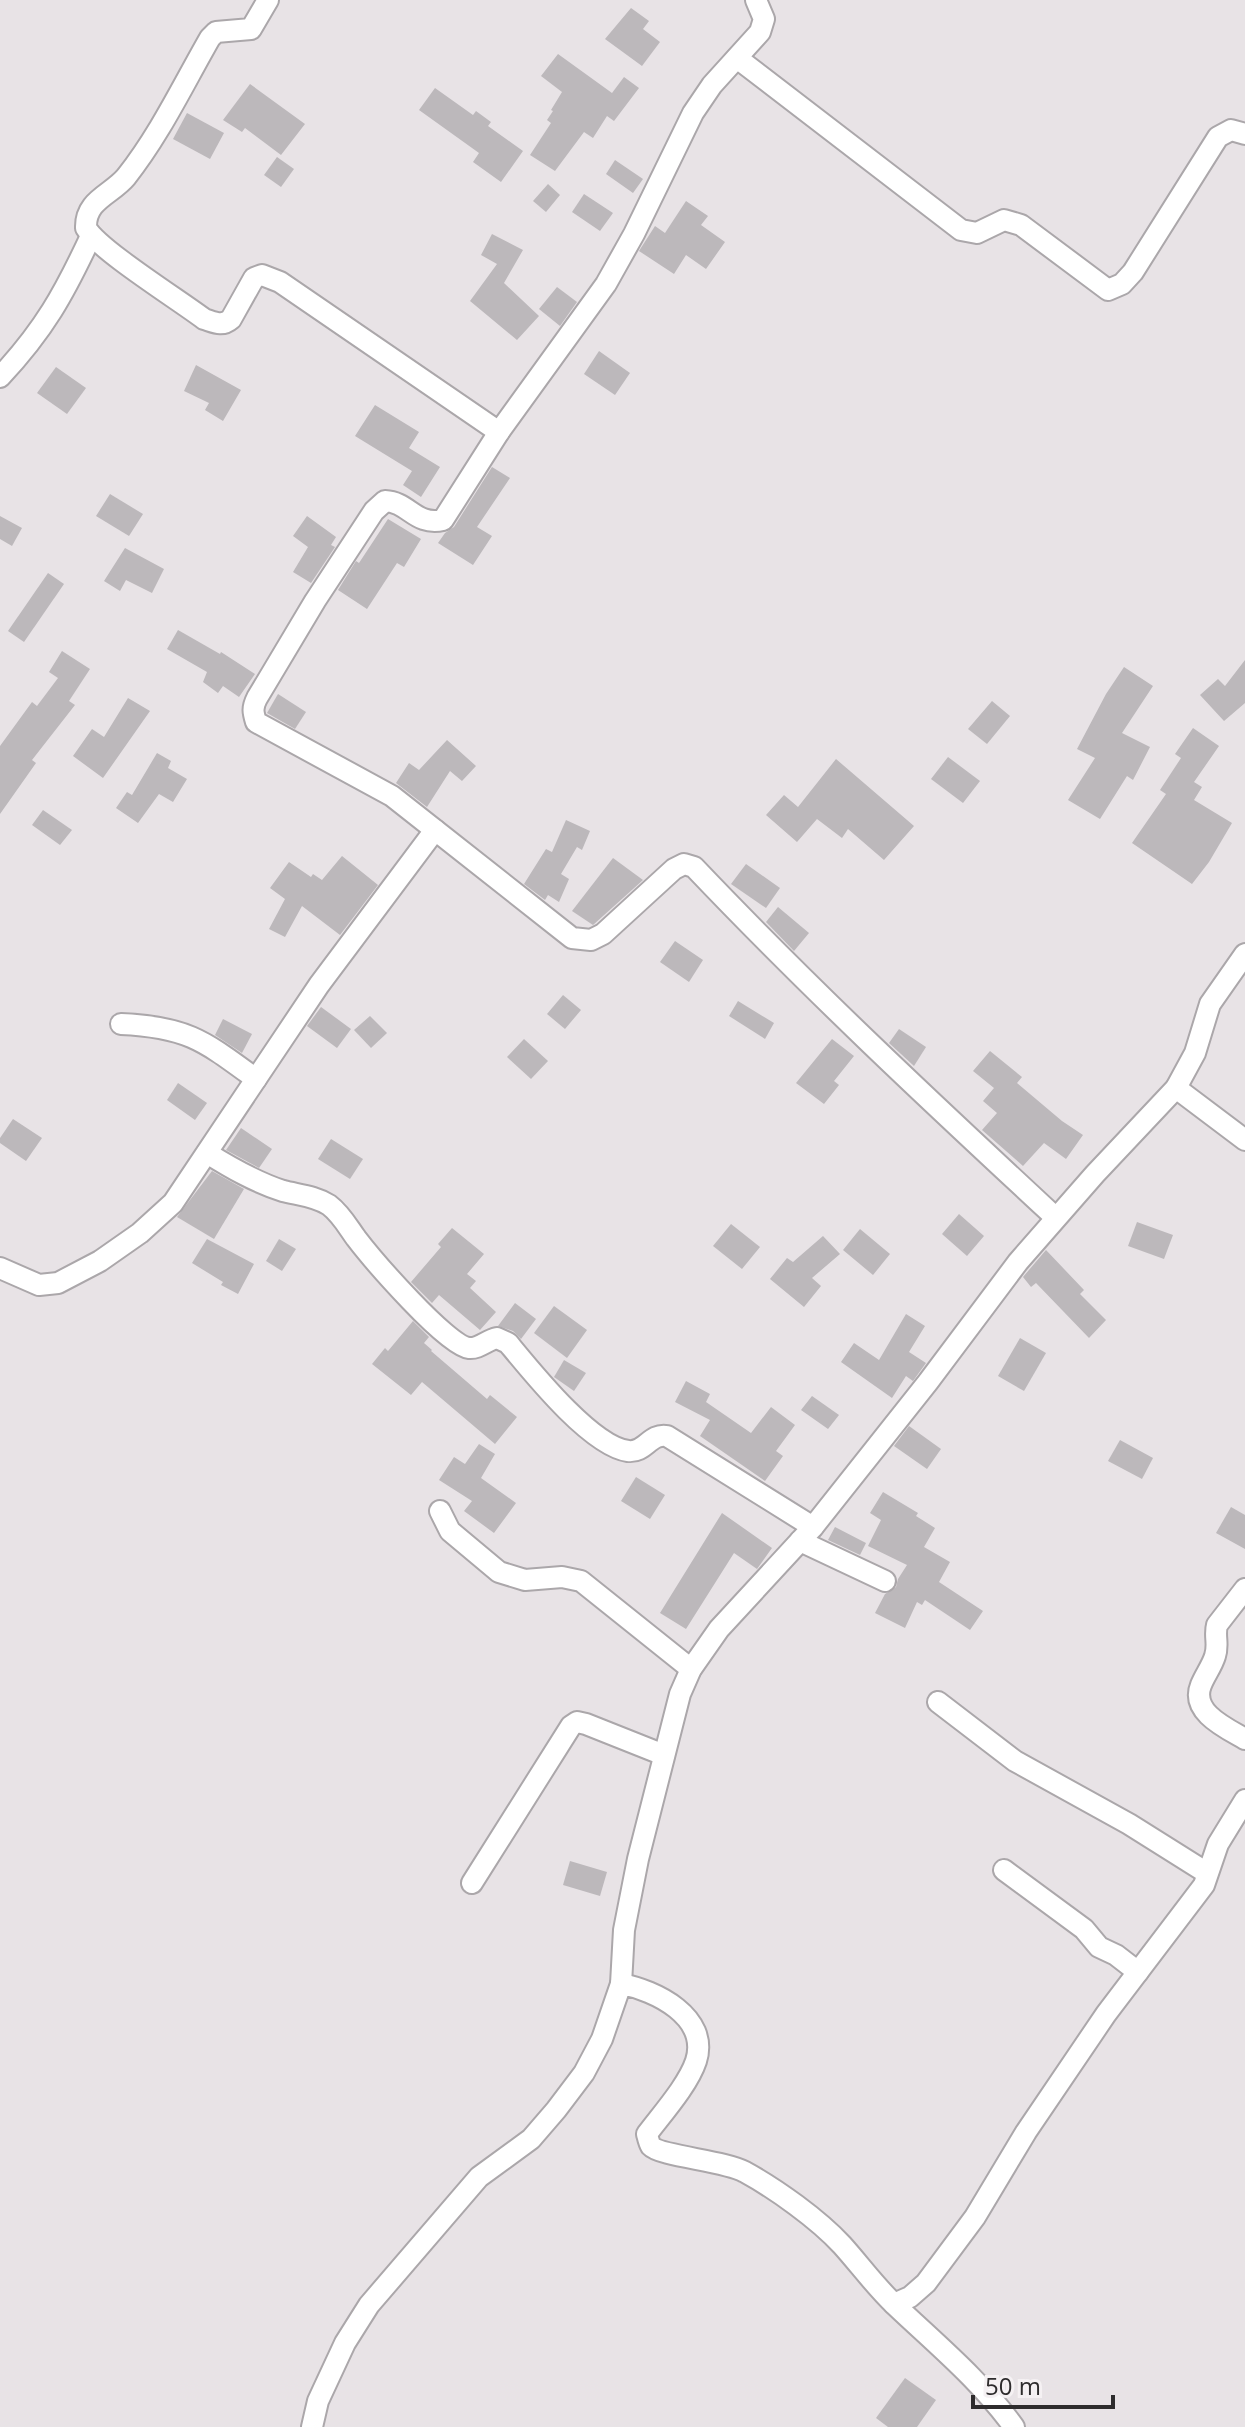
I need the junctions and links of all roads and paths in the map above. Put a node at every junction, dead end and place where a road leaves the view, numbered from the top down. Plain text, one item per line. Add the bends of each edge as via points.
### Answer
1 (268, 0) edge
2 (756, 0) edge
3 (737, 58) junction
4 (1245, 134) edge
5 (91, 236) junction
6 (0, 377) edge
7 (499, 432) junction
8 (435, 830) junction
9 (1245, 954) edge
10 (121, 1024) dead end
11 (256, 1079) junction
12 (1176, 1088) junction
13 (1245, 1140) edge
14 (207, 1153) junction
15 (1055, 1217) junction
16 (0, 1268) edge
17 (440, 1511) dead end
18 (806, 1534) junction
19 (885, 1581) dead end
20 (1245, 1589) edge
21 (691, 1669) junction
22 (938, 1702) dead end
23 (1245, 1739) edge
24 (664, 1755) junction
25 (1245, 1800) edge
26 (1004, 1870) dead end
27 (1207, 1873) junction
28 (472, 1883) dead end
29 (1138, 1972) junction
30 (621, 1984) junction
31 (894, 2304) junction
32 (312, 2427) edge
33 (1014, 2427) edge

1 - 5 street via 251,29 216,32 210,38 145,153 116,188 90,208 86,228
2 - 3 street via 764,19 760,32
3 - 4 street via 961,230 977,233 1004,220 1021,225 1108,290 1133,272 1218,137 1231,130
3 - 7 street via 693,113 606,284
5 - 6 street via 44,326
5 - 7 street via 216,323 231,319 254,278 269,276
7 - 8 street via 443,520 421,519 395,501 385,501 374,511 252,708 256,722 392,796
8 - 11 street
8 - 15 street via 572,938 583,940 603,934 674,869 694,867 872,1048
9 - 12 street via 1210,1004 1195,1053
10 - 11 street via 183,1032
11 - 14 street
12 - 13 street
12 - 15 street
14 - 16 street via 173,1203 100,1261 58,1283 39,1285
14 - 18 street via 240,1174 327,1203 452,1340 475,1348 489,1339 508,1343 564,1408 616,1448 632,1452 655,1437 667,1436
15 - 18 street
17 - 21 street via 450,1531 499,1572 525,1580 581,1581
18 - 19 street
18 - 21 street via 719,1629
20 - 23 street via 1215,1629 1215,1659 1198,1698 1209,1715
21 - 24 street
22 - 27 street via 1015,1761
24 - 28 street via 586,1724 571,1726
24 - 30 street via 624,1930
25 - 27 street
26 - 29 street
27 - 29 street via 1204,1885
29 - 31 street via 943,2262 910,2297
30 - 31 street via 681,2011 694,2027 696,2060 647,2134 651,2146 743,2170 841,2244
30 - 32 street via 602,2039 556,2110 531,2139 479,2177 369,2305 345,2343
31 - 33 street via 981,2385

